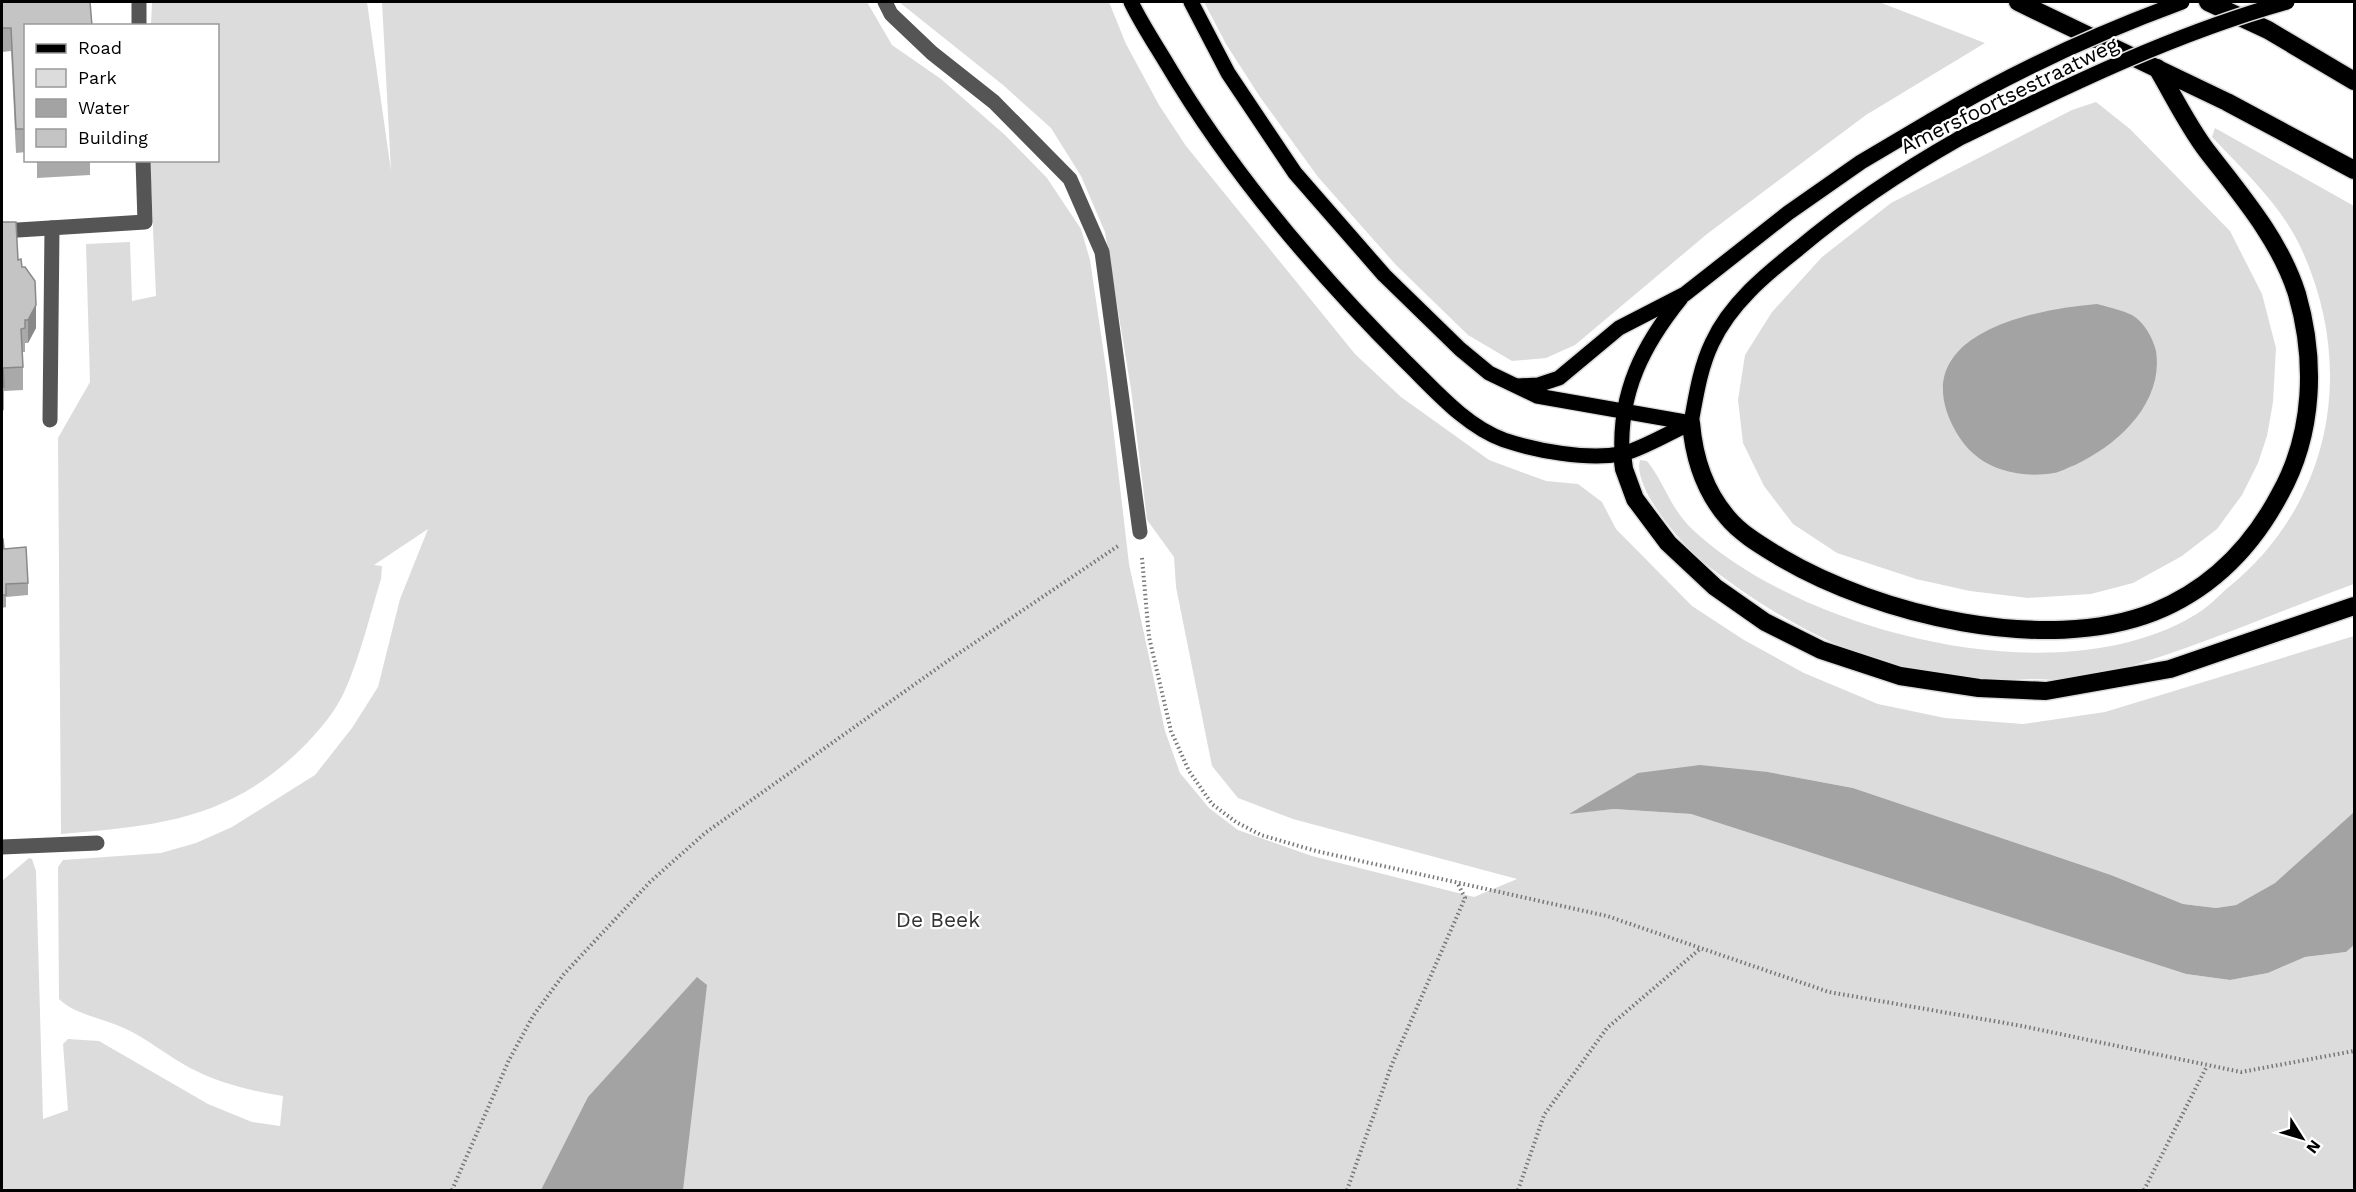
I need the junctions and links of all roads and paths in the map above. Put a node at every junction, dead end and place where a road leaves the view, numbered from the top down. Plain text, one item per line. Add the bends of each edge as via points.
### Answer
1 (139, 2) edge
2 (885, 2) edge
3 (1131, 2) edge
4 (1191, 2) edge
5 (2018, 2) edge
6 (2182, 2) edge
7 (2208, 2) edge
8 (2287, 2) edge
9 (139, 24) edge
10 (2157, 68) junction
11 (2355, 81) edge
12 (143, 162) edge
13 (2355, 170) edge
14 (52, 228) junction
15 (2, 231) edge
16 (1685, 294) junction
17 (1515, 387) junction
18 (1624, 411) junction
19 (50, 420) dead end
20 (1691, 423) junction
21 (1622, 454) junction
22 (1140, 532) junction
23 (2355, 606) edge
24 (97, 843) dead end
25 (2, 847) edge
26 (1456, 882) junction
27 (1701, 948) junction
28 (2355, 1051) edge
29 (2207, 1065) junction
30 (452, 1191) edge
31 (1347, 1191) edge
32 (1518, 1191) edge
33 (2144, 1191) edge

1 - 9 street
2 - 22 street via 891,14 932,53 994,102 1070,178 1102,252
3 - 21 main road via 1215,141 1275,219 1357,313 1449,405 1502,439 1539,450
4 - 17 main road via 1228,73 1295,173 1384,275 1460,349
5 - 10 highway
6 - 16 main road, Amersfoortsestraatweg, bridge via 2039,60 1932,120 1861,162 1788,213
7 - 11 highway via 2268,30
8 - 20 main road, Amersfoortsestraatweg, bridge via 2188,34 2090,74 1960,138 1873,190 1764,276 1735,307 1712,342 1698,381
10 - 13 highway
10 - 20 highway via 2206,150 2228,175 2277,249 2296,292 2307,339 2310,394 2303,439 2288,481 2266,521 2215,576 2155,611 2118,623 2068,628 1970,623 1899,608 1841,589 1765,548 1741,530 1710,492 1698,466
12 - 14 street via 145,222
14 - 15 street
14 - 19 street
16 - 17 main road, Amersfoortsestraatweg via 1619,328 1559,378
16 - 18 main road, Amersfoortsestraatweg via 1655,330 1634,376
17 - 18 main road via 1546,398
18 - 20 main road
18 - 21 main road, Amersfoortsestraatweg
20 - 21 main road
21 - 23 highway via 1635,499 1668,543 1714,587 1765,621 1821,650 1900,676 1979,688 2046,691 2170,669
22 - 26 path via 1149,637 1171,731 1189,771 1212,804 1261,836
22 - 30 path via 949,660 705,833 650,882 564,974 533,1016 508,1060
24 - 25 street
26 - 27 path via 1607,916
26 - 31 path via 1465,898 1392,1064
27 - 29 path via 1829,992 2022,1026
27 - 32 path via 1607,1028 1544,1115
28 - 29 path via 2241,1072
29 - 33 path

